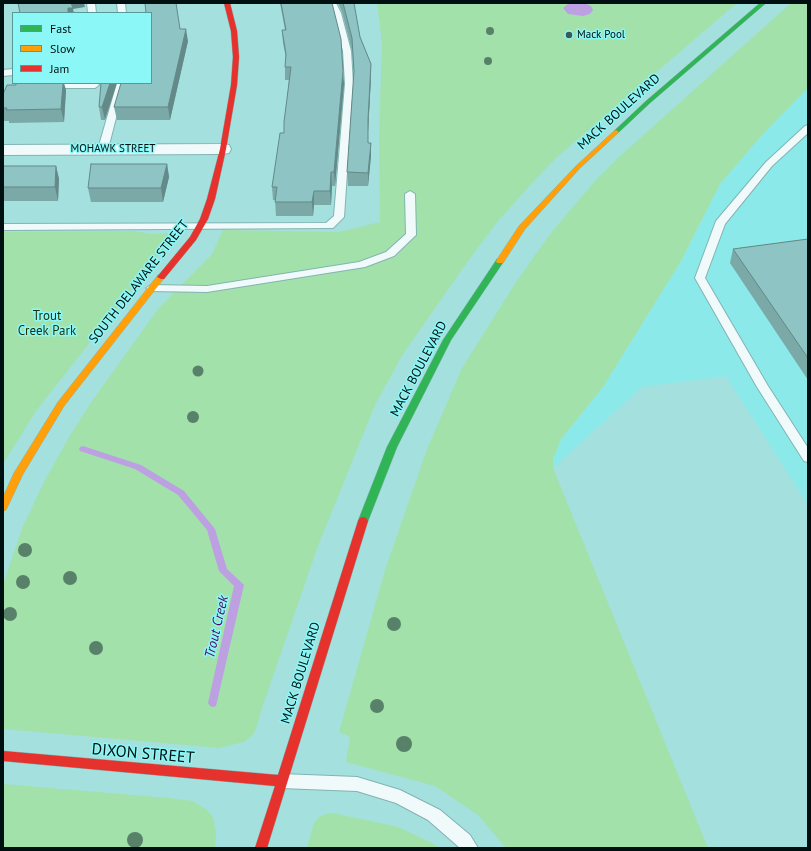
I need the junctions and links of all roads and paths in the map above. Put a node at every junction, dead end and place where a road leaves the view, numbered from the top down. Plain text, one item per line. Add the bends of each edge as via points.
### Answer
1 (227, 3) edge
2 (332, 3) edge
3 (763, 3) edge
4 (121, 84) edge
5 (95, 85) dead end
6 (41, 86) edge
7 (808, 128) edge
8 (104, 149) junction
9 (223, 149) junction
10 (3, 150) edge
11 (410, 194) dead end
12 (200, 226) junction
13 (3, 227) edge
14 (151, 288) junction
15 (808, 458) edge
16 (3, 507) edge
17 (3, 756) edge
18 (281, 781) junction
19 (261, 848) edge
20 (470, 848) edge

1 - 9 main road, SOUTH DELAWARE STREET via 234,31 236,57
2 - 12 lane via 347,51 349,84 339,218 329,226
3 - 18 main road, MACK BOULEVARD via 648,102 578,167 522,228 447,340 392,447 356,540
4 - 8 lane
5 - 6 lane
7 - 15 lane via 769,164 720,223 700,278 763,387
8 - 9 street, MOHAWK STREET
8 - 10 street, MOHAWK STREET
9 - 12 main road, SOUTH DELAWARE STREET via 211,199
11 - 14 lane via 411,236 390,254 361,265 207,289
12 - 13 lane
12 - 14 main road, SOUTH DELAWARE STREET via 172,265
14 - 16 main road, SOUTH DELAWARE STREET via 60,404 19,473
17 - 18 main road, DIXON STREET
18 - 19 main road, MACK BOULEVARD
18 - 20 lane via 357,784 400,797 434,815

